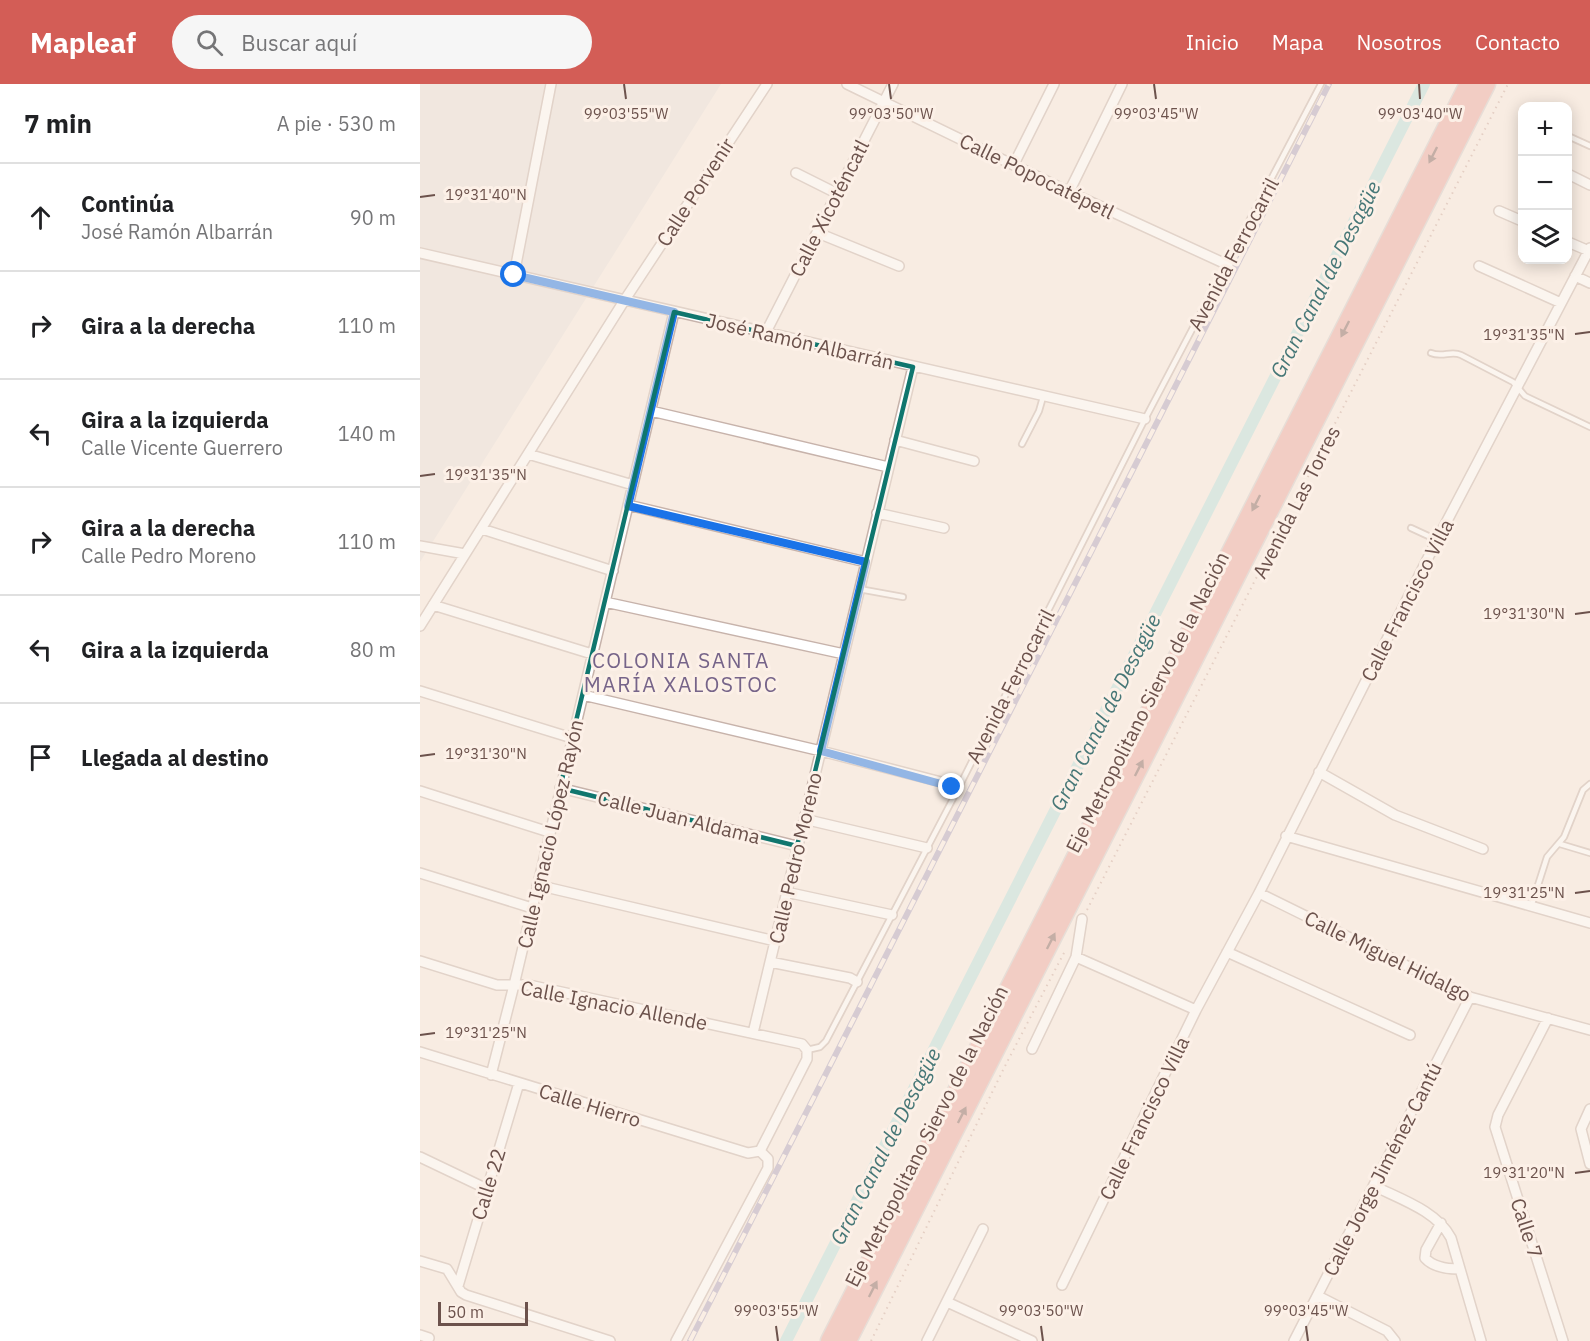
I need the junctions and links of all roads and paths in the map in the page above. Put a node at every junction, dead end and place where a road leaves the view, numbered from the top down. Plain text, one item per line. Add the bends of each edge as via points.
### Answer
1 (551, 84) edge
2 (767, 84) edge
3 (847, 84) edge
4 (893, 84) edge
5 (1054, 84) edge
6 (1122, 84) edge
7 (1321, 84) edge
8 (1469, 84) edge
9 (1486, 84) edge
10 (1508, 84) edge
11 (883, 102) junction
12 (1572, 138) edge
13 (1590, 146) edge
14 (1014, 164) junction
15 (796, 173) dead end
16 (1572, 176) edge
17 (1590, 185) edge
18 (1069, 192) junction
19 (836, 193) junction
20 (1499, 211) dead end
21 (1518, 219) edge
22 (818, 233) junction
23 (1572, 244) edge
24 (1589, 250) edge
25 (420, 253) edge
26 (1228, 265) junction
27 (899, 266) dead end
28 (1479, 266) dead end
29 (514, 275) junction
30 (1575, 276) junction
31 (1590, 283) edge
32 (624, 301) junction
33 (1561, 303) junction
34 (674, 312) junction
35 (766, 332) junction
36 (1431, 352) dead end
37 (913, 367) junction
38 (1517, 387) junction
39 (1043, 397) junction
40 (651, 411) junction
41 (1145, 419) junction
42 (1590, 427) edge
43 (895, 440) junction
44 (1022, 444) dead end
45 (528, 454) junction
46 (974, 461) dead end
47 (888, 467) junction
48 (633, 485) junction
49 (628, 506) junction
50 (877, 513) junction
51 (944, 528) dead end
52 (1411, 528) dead end
53 (482, 529) junction
54 (1437, 540) junction
55 (420, 546) edge
56 (465, 554) junction
57 (866, 562) junction
58 (612, 571) junction
59 (859, 588) junction
60 (903, 597) dead end
61 (605, 602) junction
62 (434, 605) junction
63 (420, 626) edge
64 (592, 654) junction
65 (844, 654) junction
66 (420, 691) edge
67 (582, 694) junction
68 (572, 738) junction
69 (821, 751) junction
70 (1318, 772) junction
71 (1590, 784) edge
72 (560, 788) junction
73 (420, 791) edge
74 (957, 791) junction
75 (804, 819) junction
76 (549, 832) junction
77 (1286, 836) junction
78 (1560, 844) junction
79 (797, 846) junction
80 (927, 848) junction
81 (1483, 849) dead end
82 (1590, 854) edge
83 (420, 873) edge
84 (537, 885) junction
85 (786, 892) junction
86 (1258, 893) junction
87 (1531, 907) junction
88 (532, 908) junction
89 (892, 915) junction
90 (1082, 919) joint
91 (1590, 923) edge
92 (775, 940) junction
93 (1066, 949) dead end
94 (1227, 952) junction
95 (1076, 957) junction
96 (420, 961) edge
97 (770, 962) junction
98 (857, 982) junction
99 (514, 985) junction
100 (1470, 997) junction
101 (1196, 1010) junction
102 (1548, 1018) junction
103 (1590, 1030) edge
104 (753, 1033) junction
105 (1410, 1035) dead end
106 (1032, 1049) dead end
107 (807, 1050) junction
108 (420, 1052) edge
109 (491, 1075) junction
110 (519, 1083) junction
111 (1590, 1109) edge
112 (760, 1150) junction
113 (420, 1157) edge
114 (1590, 1164) edge
115 (1374, 1186) junction
116 (487, 1189) junction
117 (1441, 1223) junction
118 (983, 1229) dead end
119 (420, 1261) edge
120 (1459, 1269) junction
121 (1062, 1285) dead end
122 (458, 1286) junction
123 (1318, 1296) junction
124 (947, 1302) junction
125 (1387, 1330) junction
126 (1026, 1340) edge
127 (610, 1341) edge
128 (676, 1341) edge
129 (830, 1341) edge
130 (847, 1341) edge
131 (871, 1341) edge
132 (927, 1341) edge
133 (1294, 1341) edge
134 (1382, 1341) edge
135 (1395, 1341) edge
136 (1481, 1341) edge
137 (1563, 1341) edge

1 - 29 street
2 - 32 street, Calle Porvenir
3 - 11 street, Calle Popocatépetl
4 - 11 street, Calle Xicoténcatl
5 - 14 street
6 - 18 street
7 - 26 lane, Avenida Ferrocarril
8 -> 129 highway, Eje Metropolitano Siervo de la Nación
130 -> 9 highway, Eje Metropolitano Siervo de la Nación
10 - 90 path, Avenida Las Torres
11 - 14 street, Calle Popocatépetl
11 - 19 street, Calle Xicoténcatl
12 - 13 lane
14 - 18 street, Calle Popocatépetl
15 - 19 street
16 - 17 street
18 - 26 street, Calle Popocatépetl
19 - 22 street, Calle Xicoténcatl
20 - 21 street
22 - 27 street
22 - 35 street, Calle Xicoténcatl
23 - 24 street
24 - 30 street, Calle Francisco Villa
25 - 29 street, José Ramón Albarrán
26 - 41 lane, Avenida Ferrocarril
28 - 33 street
29 - 32 street, José Ramón Albarrán
30 - 31 street
30 - 33 street, Calle Francisco Villa
32 - 34 street, José Ramón Albarrán
32 - 45 street, Calle Porvenir
33 - 38 street, Calle Francisco Villa
34 - 35 street, José Ramón Albarrán
34 - 40 street, Calle Ignacio López Rayón
35 - 37 street, José Ramón Albarrán
36 - 38 lane via 1441,356 1457,353
37 - 39 street, José Ramón Albarrán
37 - 43 street, Calle Pedro Moreno
38 - 42 lane via 1525,396
38 - 54 street, Calle Francisco Villa
39 - 41 street, José Ramón Albarrán
39 - 44 lane
40 - 47 street
40 - 48 street, Calle Ignacio López Rayón
41 - 74 lane, Avenida Ferrocarril
43 - 46 street
43 - 47 street, Calle Pedro Moreno
45 - 48 street
45 - 53 street, Calle Porvenir
47 - 50 street, Calle Pedro Moreno
48 - 49 street, Calle Ignacio López Rayón
49 - 57 street
49 - 58 street, Calle Ignacio López Rayón
50 - 51 street
50 - 57 street, Calle Pedro Moreno
52 - 54 lane
53 - 56 street, Calle Porvenir
53 - 58 street
54 - 70 street, Calle Francisco Villa
55 - 56 street
56 - 62 street, Calle Porvenir
57 - 59 street, Calle Pedro Moreno
58 - 61 street, Calle Ignacio López Rayón
59 - 60 lane
59 - 65 street, Calle Pedro Moreno
61 - 64 street, Calle Ignacio López Rayón
61 - 65 street
62 - 63 street, Calle Porvenir
62 - 64 street
64 - 67 street, Calle Ignacio López Rayón
65 - 69 street, Calle Pedro Moreno
66 - 68 street
67 - 68 street, Calle Ignacio López Rayón
67 - 69 street
68 - 72 street, Calle Ignacio López Rayón
69 - 74 street via 945,783
69 - 75 street, Calle Pedro Moreno
70 - 77 street, Calle Francisco Villa
70 - 81 street via 1395,815
71 - 78 lane via 1583,790
72 - 76 street, Calle Ignacio López Rayón
72 - 79 street, Calle Juan Aldama
73 - 76 street
74 - 80 lane, Avenida Ferrocarril
75 - 79 street, Calle Pedro Moreno
75 - 80 street
76 - 84 street, Calle Ignacio López Rayón
77 - 86 street, Calle Francisco Villa
77 - 87 street
78 - 82 lane
78 - 87 lane via 1547,857
79 - 85 street, Calle Pedro Moreno
80 - 89 lane, Avenida Ferrocarril
83 - 88 street
84 - 88 street, Calle Ignacio López Rayón
84 - 92 street
85 - 89 street
85 - 92 street, Calle Pedro Moreno
86 - 94 street, Calle Francisco Villa
86 - 100 street, Calle Miguel Hidalgo
87 - 91 street
88 - 99 street, Calle Ignacio López Rayón
89 - 98 lane, Avenida Ferrocarril
90 - 95 street
92 - 97 street, Calle Pedro Moreno
93 - 131 path
94 - 101 street, Calle Francisco Villa
94 - 105 street
95 - 101 street
95 - 106 street
96 - 99 street, Calle Ignacio Allende via 497,985
97 - 98 street
97 - 104 street, Calle Pedro Moreno
98 - 107 lane, Avenida Ferrocarril via 826,1041
99 - 104 street, Calle Ignacio Allende
99 - 109 street, Calle Ignacio López Rayón
100 - 102 street, Calle Miguel Hidalgo
100 - 115 street, Calle Jorge Jiménez Cantú
101 - 121 street, Calle Francisco Villa
102 - 103 street, Calle Miguel Hidalgo
102 - 137 street, Calle 7 via 1498,1115 1496,1127
104 - 107 street, Calle Ignacio Allende via 802,1044
107 - 112 street via 807,1059
108 - 109 street, Calle Hierro
109 - 110 street, Calle Hierro
110 - 112 street, Calle Hierro via 748,1153
110 - 116 street, Calle 22
111 - 114 street via 1581,1129
112 - 128 street via 768,1159 768,1168
113 - 116 street
115 - 117 street
115 - 123 street, Calle Jorge Jiménez Cantú
116 - 122 street, Calle 22
117 - 120 street via 1451,1238
117 - 120 street via 1425,1258 1447,1269
118 - 124 street
119 - 122 street via 447,1269
120 - 136 street
122 - 127 street via 465,1295
123 - 125 street
123 - 133 street, Calle Jorge Jiménez Cantú
124 - 126 street
124 - 132 street
125 - 134 street
125 - 135 street

